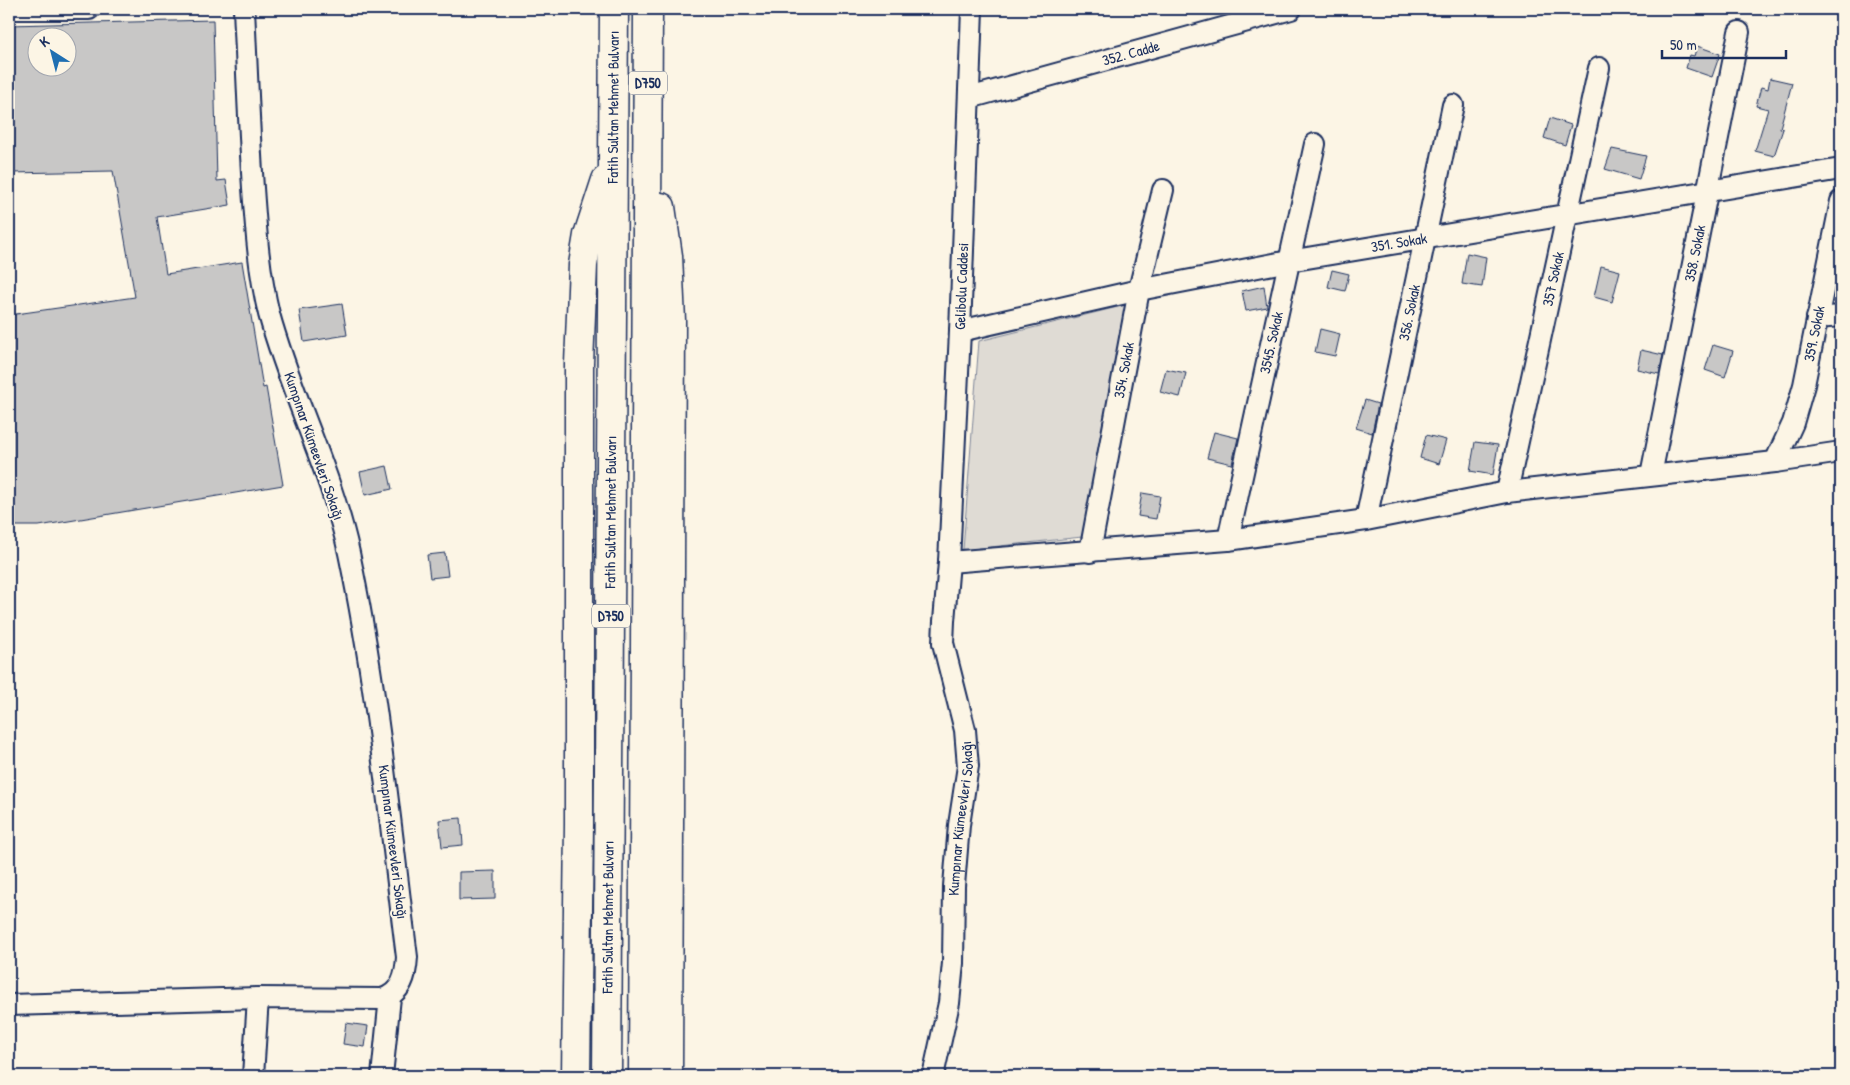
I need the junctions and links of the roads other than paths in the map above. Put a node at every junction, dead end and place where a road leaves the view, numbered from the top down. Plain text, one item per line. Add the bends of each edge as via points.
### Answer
1 (89, 9) edge
2 (244, 9) edge
3 (614, 9) edge
4 (648, 9) edge
5 (972, 9) edge
6 (9, 10) edge
7 (1280, 10) edge
8 (1739, 32) dead end
9 (1599, 68) dead end
10 (969, 98) junction
11 (1453, 105) dead end
12 (1315, 144) dead end
13 (614, 155) junction
14 (648, 157) junction
15 (1841, 169) edge
16 (1163, 190) dead end
17 (1707, 190) junction
18 (1841, 201) edge
19 (1567, 214) junction
20 (1425, 238) junction
21 (1289, 261) junction
22 (1140, 290) junction
23 (1841, 316) edge
24 (1818, 318) junction
25 (960, 331) junction
26 (1841, 452) edge
27 (1775, 462) junction
28 (1651, 475) junction
29 (1507, 492) junction
30 (1366, 520) junction
31 (1228, 540) junction
32 (1090, 552) junction
33 (949, 562) junction
34 (390, 996) junction
35 (258, 998) junction
36 (9, 1005) edge
37 (253, 1076) edge
38 (382, 1076) edge
39 (576, 1076) edge
40 (607, 1076) edge
41 (642, 1076) edge
42 (668, 1076) edge
43 (933, 1076) edge

1 - 6 street
2 - 34 street, Kumpınar Kümeevleri Sokağı via 255,219 269,311 338,510 365,640 407,957 403,982
3 - 13 highway, Fatih Sultan Mehmet Bulvarı / D750
4 - 14 highway, D750
5 - 10 street, Gelibolu Caddesi
7 - 10 street, 352. Cadde
8 - 17 street, 358. Sokak
9 - 19 street, 357 Sokak
10 - 25 street, Gelibolu Caddesi
11 - 20 street, 356. Sokak
12 - 21 street, 3545. Sokak
13 - 39 highway via 588,235 583,265 578,364
13 - 40 highway, Fatih Sultan Mehmet Bulvarı / D750
14 - 41 highway, D750
14 - 42 highway via 664,221 671,321
15 - 17 street, 351. Sokak
16 - 22 street, 354. Sokak
17 - 19 street, 351. Sokak
17 - 28 street, 358. Sokak
18 - 24 street, 359. Sokak
19 - 20 street, 351. Sokak
19 - 29 street, 357 Sokak
20 - 21 street, 351. Sokak
20 - 30 street, 356. Sokak
21 - 22 street, 351. Sokak
21 - 31 street, 3545. Sokak
22 - 25 street, 351. Sokak
22 - 32 street, 354. Sokak
23 - 24 street
24 - 27 street, 359. Sokak via 1793,423
25 - 33 street, Gelibolu Caddesi
26 - 27 street
27 - 28 street
28 - 29 street
29 - 30 street
30 - 31 street
31 - 32 street
32 - 33 street
33 - 43 street, Kumpınar Kümeevleri Sokağı via 944,643 965,730 968,766 955,878 949,1003
34 - 35 street
34 - 38 street, Kumpınar Kümeevleri Sokağı
35 - 36 street
35 - 37 street

